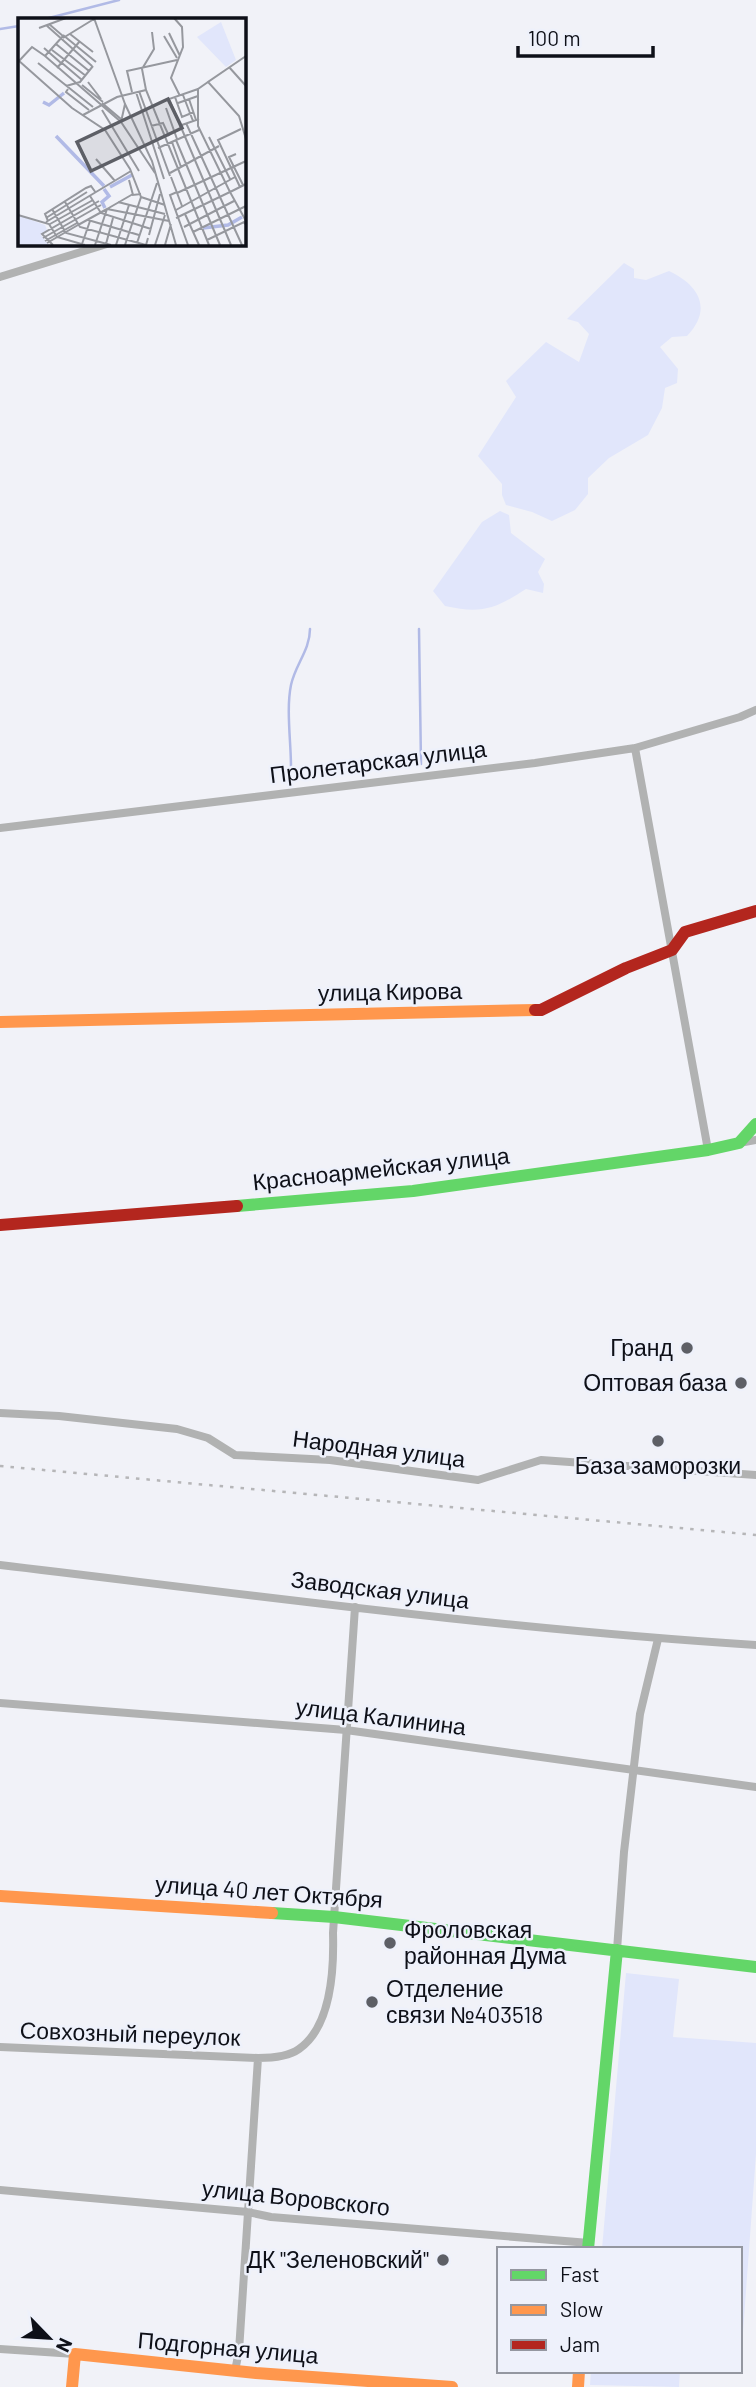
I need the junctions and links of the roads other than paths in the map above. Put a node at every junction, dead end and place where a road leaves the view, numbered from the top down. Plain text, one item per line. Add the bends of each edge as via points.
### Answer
1 (104, 245) edge
2 (0, 277) edge
3 (756, 710) edge
4 (635, 748) junction
5 (0, 828) edge
6 (756, 911) edge
7 (672, 950) junction
8 (0, 1023) edge
9 (756, 1124) edge
10 (756, 1140) edge
11 (739, 1143) junction
12 (708, 1150) junction
13 (0, 1225) edge
14 (0, 1413) edge
15 (756, 1475) edge
16 (0, 1565) edge
17 (355, 1607) junction
18 (658, 1639) junction
19 (756, 1645) edge
20 (0, 1703) edge
21 (346, 1730) junction
22 (634, 1769) junction
23 (756, 1787) edge
24 (0, 1896) edge
25 (334, 1917) junction
26 (617, 1950) junction
27 (756, 1967) edge
28 (0, 2047) edge
29 (258, 2058) junction
30 (0, 2190) edge
31 (248, 2212) junction
32 (589, 2246) edge
33 (0, 2349) edge
34 (75, 2354) junction
35 (235, 2371) junction
36 (72, 2387) edge
37 (452, 2387) edge

1 - 2 street
3 - 4 street, Пролетарская улица
4 - 5 street, Пролетарская улица
4 - 7 street
6 - 7 street, улица Кирова via 685,932
7 - 8 street, улица Кирова via 541,1010
7 - 12 street
9 - 11 street
10 - 11 street
11 - 12 street, Красноармейская улица
12 - 13 street, Красноармейская улица via 414,1191
14 - 15 street, Народная улица via 177,1429 208,1438 235,1455 330,1460 478,1480 541,1460
16 - 17 street, Заводская улица
17 - 18 street, Заводская улица
17 - 21 street, Совхозный переулок
18 - 19 street, Заводская улица
18 - 22 street via 640,1714
20 - 21 street, улица Калинина
21 - 22 street, улица Калинина
21 - 25 street, Совхозный переулок
22 - 23 street, улица Калинина
22 - 26 street
24 - 25 street, улица 40 лет Октября
25 - 26 street, улица 40 лет Октября
25 - 29 street, Совхозный переулок via 333,1968 316,2029 292,2053
26 - 27 street, улица 40 лет Октября
26 - 32 street
28 - 29 street, Совхозный переулок
29 - 31 street, Совхозный переулок
30 - 31 street, улица Воровского
31 - 32 street, улица Воровского
31 - 35 street, Совхозный переулок
33 - 34 street, Подгорная улица
34 - 35 street, Подгорная улица
34 - 36 street
35 - 37 street, Подгорная улица

